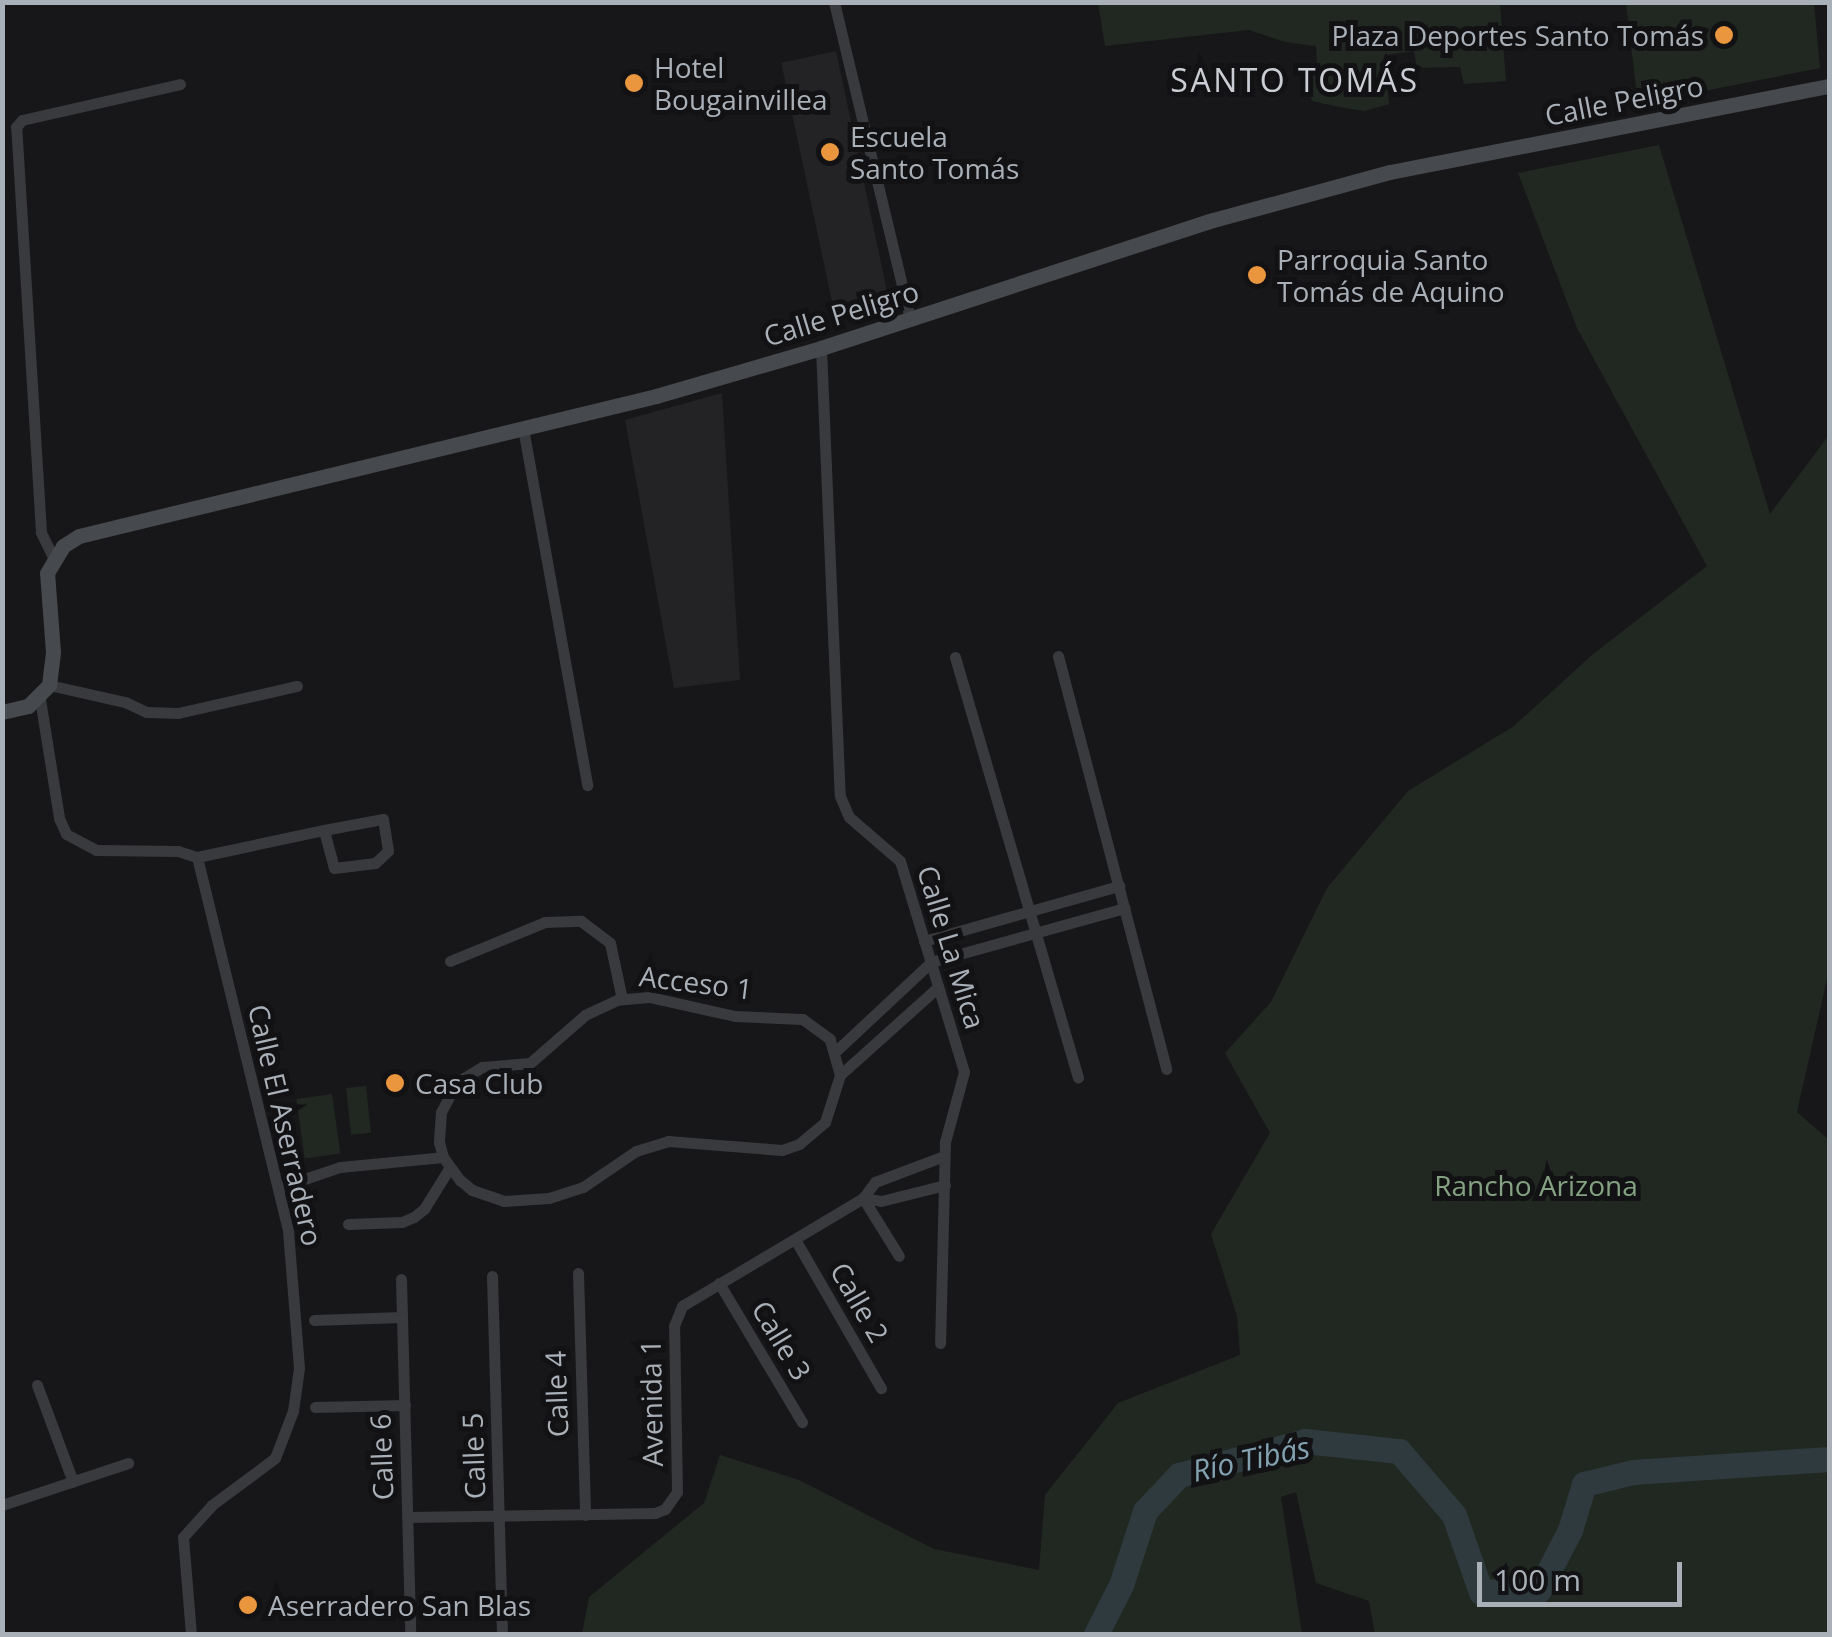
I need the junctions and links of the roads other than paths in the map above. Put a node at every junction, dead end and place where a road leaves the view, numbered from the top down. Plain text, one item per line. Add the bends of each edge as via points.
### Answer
1 (834, 2) edge
2 (180, 84) dead end
3 (1830, 86) edge
4 (910, 318) junction
5 (821, 348) junction
6 (523, 428) junction
7 (53, 558) junction
8 (1058, 656) dead end
9 (955, 658) dead end
10 (298, 686) dead end
11 (44, 692) junction
12 (2, 712) edge
13 (588, 785) dead end
14 (324, 830) junction
15 (197, 857) junction
16 (1119, 886) junction
17 (1124, 908) junction
18 (1030, 911) junction
19 (1036, 932) junction
20 (924, 941) junction
21 (450, 961) dead end
22 (931, 962) junction
23 (938, 987) junction
24 (622, 999) junction
25 (836, 1051) junction
26 (1166, 1068) dead end
27 (840, 1075) junction
28 (1078, 1077) dead end
29 (944, 1156) junction
30 (447, 1162) junction
31 (944, 1185) junction
32 (278, 1188) junction
33 (863, 1198) junction
34 (348, 1224) dead end
35 (796, 1241) junction
36 (899, 1256) dead end
37 (578, 1272) dead end
38 (492, 1276) dead end
39 (401, 1279) dead end
40 (719, 1283) junction
41 (402, 1317) junction
42 (314, 1320) dead end
43 (940, 1344) dead end
44 (37, 1385) dead end
45 (881, 1388) dead end
46 (405, 1405) junction
47 (315, 1407) dead end
48 (802, 1422) dead end
49 (128, 1464) dead end
50 (73, 1482) junction
51 (2, 1506) edge
52 (584, 1515) junction
53 (500, 1516) junction
54 (408, 1517) junction
55 (191, 1634) edge
56 (410, 1634) edge
57 (502, 1634) edge

1 - 4 street
2 - 7 street via 22,120 16,127 42,532
3 - 4 main road, Calle Peligro via 1390,172 1213,220
4 - 5 main road, Calle Peligro
5 - 6 main road, Calle Peligro
5 - 20 street, Calle La Mica via 840,796 849,817 900,861
6 - 7 main road, Calle Peligro via 90,533
6 - 13 street
7 - 11 main road via 47,587 53,652
8 - 16 street
9 - 18 street
10 - 11 street via 162,713
11 - 12 main road
11 - 15 street via 66,834 96,850
14 - 14 street via 383,819 388,851 375,863 334,868
14 - 15 street
15 - 32 street, Calle El Aserradero
16 - 17 street
16 - 18 street
17 - 19 street
17 - 26 street
18 - 19 street
18 - 20 street
19 - 22 street
19 - 28 street
20 - 22 street, Calle La Mica
21 - 24 street via 545,922 582,921 610,943
22 - 23 street, Calle La Mica
22 - 25 street
23 - 27 street
23 - 29 street, Calle La Mica via 964,1072
24 - 25 street, Acceso 1 via 649,996 735,1016 792,1016 822,1030
24 - 30 street, Acceso 1 via 586,1015 530,1063 482,1068 457,1082 440,1112
25 - 27 street
27 - 30 street via 825,1122 782,1150 668,1141 636,1152 582,1187 516,1200 472,1190
29 - 31 street, Calle La Mica
29 - 33 street, Avenida 1 via 876,1182
30 - 32 street via 340,1166
30 - 34 street via 414,1217
31 - 33 street, Avenida 1 via 881,1201
31 - 43 street, Calle La Mica
32 - 55 street, Calle El Aserradero via 297,1322 293,1411 276,1458 212,1505 183,1536
33 - 35 street, Avenida 1
33 - 36 street
35 - 40 street, Avenida 1
35 - 45 street, Calle 2
37 - 52 street, Calle 4
38 - 53 street, Calle 5
39 - 41 street, Calle 6
40 - 48 street, Calle 3
40 - 52 street, Avenida 1 via 682,1306 674,1326 673,1503 654,1514
41 - 42 street
41 - 46 street, Calle 6
44 - 50 street
46 - 47 street
46 - 54 street, Calle 6
49 - 50 street
50 - 51 street
52 - 53 street, Avenida 1
53 - 54 street, Avenida 1
53 - 57 street, Calle 5
54 - 56 street, Calle 6

